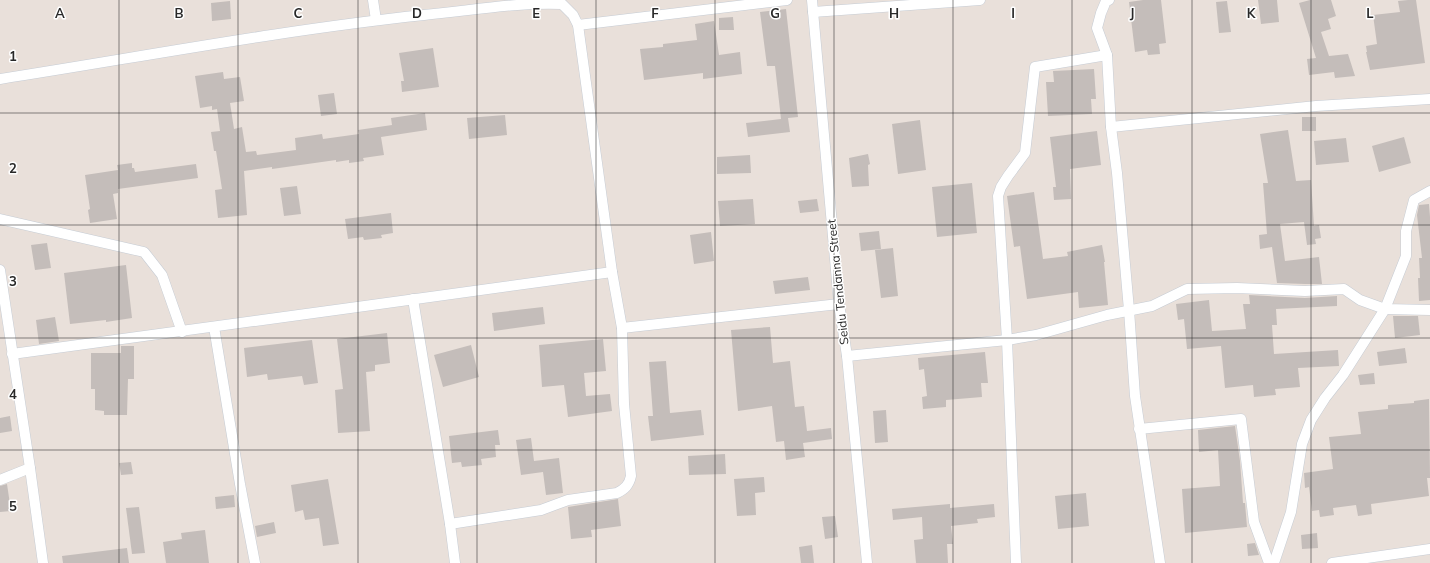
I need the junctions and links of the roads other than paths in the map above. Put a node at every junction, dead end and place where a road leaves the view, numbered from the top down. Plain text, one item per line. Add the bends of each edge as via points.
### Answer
1 (373, 0) edge
2 (787, 0) edge
3 (812, 0) edge
4 (980, 0) edge
5 (1104, 0) edge
6 (813, 12) junction
7 (376, 20) junction
8 (578, 25) junction
9 (1106, 55) junction
10 (0, 79) edge
11 (1430, 99) edge
12 (1111, 127) junction
13 (1430, 191) edge
14 (0, 219) edge
15 (0, 270) edge
16 (612, 272) junction
17 (413, 299) junction
18 (839, 304) junction
19 (1385, 309) junction
20 (1129, 310) junction
21 (1430, 310) edge
22 (214, 327) junction
23 (622, 328) junction
24 (182, 332) junction
25 (1008, 340) junction
26 (12, 354) junction
27 (847, 356) junction
28 (1139, 429) junction
29 (30, 468) junction
30 (0, 480) edge
31 (450, 524) junction
32 (1430, 549) edge
33 (43, 563) edge
34 (255, 563) edge
35 (455, 563) edge
36 (867, 563) edge
37 (1016, 563) edge
38 (1160, 563) edge
39 (1269, 563) edge
40 (1274, 563) edge
41 (1332, 563) edge

1 - 7 street
2 - 8 street
3 - 6 street, Seidu Tendanna Street
4 - 6 street
5 - 9 street via 1097,28
6 - 18 street, Seidu Tendanna Street
7 - 8 street via 514,6 562,4 573,15
7 - 10 street
8 - 16 street
9 - 12 street
9 - 25 street via 1035,67 1025,153 1001,187 998,196
11 - 12 street via 1316,106
12 - 20 street
13 - 19 street via 1414,200 1406,231 1406,256
14 - 24 street via 144,252 162,275
15 - 26 street
16 - 17 street
16 - 23 street
17 - 22 street
17 - 31 street
18 - 23 street
18 - 27 street, Seidu Tendanna Street
19 - 20 street via 1360,300 1344,289 1305,291 1237,288 1187,289 1152,306
19 - 21 street
19 - 40 street via 1311,420 1302,444 1291,512
20 - 25 street
20 - 28 street
22 - 24 street
22 - 34 street
23 - 31 street via 624,404 631,476 629,484 617,493 568,500 541,510
24 - 26 street
25 - 27 street
25 - 37 street
26 - 29 street
27 - 36 street, Seidu Tendanna Street
28 - 38 street
28 - 39 street via 1241,419 1254,522
29 - 30 street
29 - 33 street
31 - 35 street
32 - 41 street

